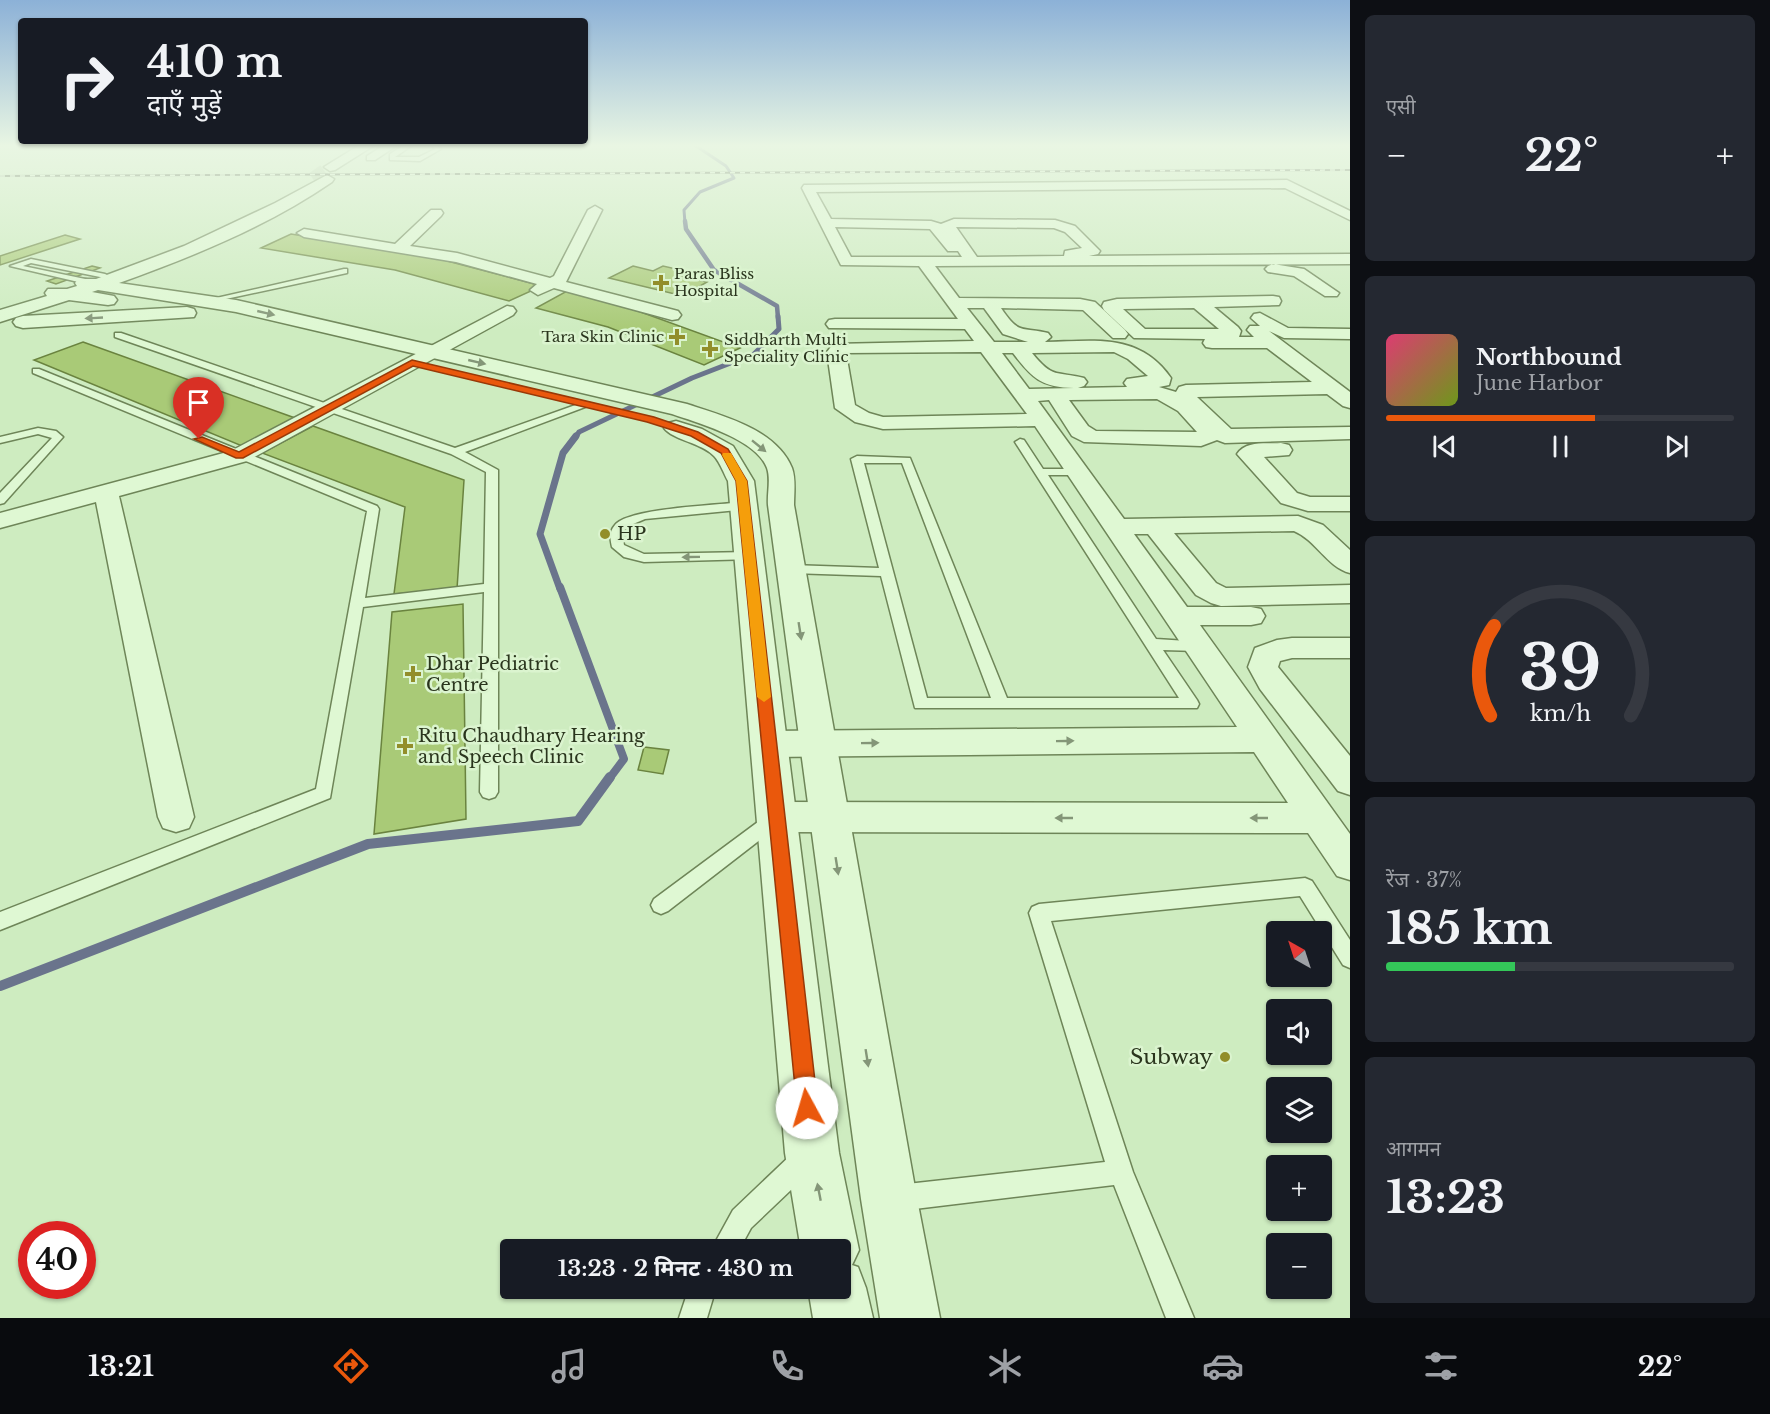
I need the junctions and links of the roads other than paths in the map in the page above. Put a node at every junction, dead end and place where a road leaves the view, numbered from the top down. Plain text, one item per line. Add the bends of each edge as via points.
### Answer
1 (263, 208) edge
2 (278, 208) edge
3 (822, 208) edge
4 (829, 208) edge
5 (921, 208) edge
6 (1051, 208) edge
7 (1332, 208) edge
8 (595, 210) dead end
9 (436, 213) dead end
10 (936, 215) dead end
11 (1350, 216) edge
12 (831, 221) junction
13 (304, 233) dead end
14 (399, 248) junction
15 (173, 257) junction
16 (966, 258) junction
17 (1289, 259) junction
18 (1350, 259) edge
19 (923, 261) junction
20 (344, 271) dead end
21 (553, 283) junction
22 (1070, 283) junction
23 (83, 285) junction
24 (1203, 288) junction
25 (981, 292) junction
26 (167, 296) junction
27 (1339, 297) edge
28 (952, 300) junction
29 (201, 307) junction
30 (0, 309) edge
31 (672, 315) dead end
32 (0, 316) edge
33 (0, 323) edge
34 (835, 324) dead end
35 (970, 324) junction
36 (1350, 334) edge
37 (118, 335) dead end
38 (1350, 340) edge
39 (1271, 341) junction
40 (1294, 341) junction
41 (1241, 343) junction
42 (987, 347) junction
43 (1018, 347) junction
44 (432, 351) junction
45 (412, 363) junction
46 (36, 371) dead end
47 (1276, 371) junction
48 (1335, 385) edge
49 (1055, 394) junction
50 (1024, 395) junction
51 (602, 402) junction
52 (1350, 402) edge
53 (330, 407) junction
54 (659, 413) junction
55 (1350, 421) edge
56 (1045, 426) junction
57 (885, 431) dead end
58 (1350, 433) edge
59 (0, 440) edge
60 (1020, 442) dead end
61 (1350, 449) edge
62 (1062, 451) junction
63 (455, 452) junction
64 (1217, 452) dead end
65 (239, 456) junction
66 (1040, 472) junction
67 (1077, 472) junction
68 (106, 492) junction
69 (1350, 504) edge
70 (744, 506) junction
71 (0, 514) edge
72 (1350, 522) edge
73 (1155, 526) junction
74 (1116, 527) junction
75 (1350, 548) edge
76 (749, 556) junction
77 (1350, 565) edge
78 (791, 569) junction
79 (887, 572) junction
80 (492, 587) junction
81 (1350, 594) edge
82 (357, 603) junction
83 (1350, 615) edge
84 (1178, 616) junction
85 (1152, 644) junction
86 (1198, 646) junction
87 (1347, 651) edge
88 (1001, 704) junction
89 (1263, 739) junction
90 (818, 743) junction
91 (769, 744) junction
92 (1350, 781) edge
93 (489, 792) dead end
94 (176, 817) dead end
95 (777, 817) junction
96 (830, 817) junction
97 (1318, 818) junction
98 (1350, 864) edge
99 (661, 905) dead end
100 (0, 921) edge
101 (1350, 958) edge
102 (812, 1153) junction
103 (1121, 1172) junction
104 (889, 1199) junction
105 (730, 1239) edge
106 (828, 1239) edge
107 (699, 1299) edge
108 (839, 1299) edge
109 (693, 1318) edge
110 (843, 1318) edge
111 (910, 1318) edge
112 (1180, 1318) edge

1 - 23 street via 198,240
2 - 15 street
3 - 12 street
4 - 12 street
5 - 12 street via 926,216 919,219
6 - 10 street via 1061,216
7 - 11 street
8 - 21 street via 560,279
9 - 14 street
12 - 16 street via 931,225
12 - 16 street via 855,255
12 - 19 street via 846,262
13 - 14 street
14 - 21 street via 457,258
15 - 23 street
15 - 26 street via 162,282 161,290
16 - 16 street via 946,225 1055,224 1070,229 1093,251
16 - 19 street
16 - 24 street
17 - 18 street
17 - 24 street
17 - 27 street
19 - 28 street
20 - 29 lane
21 - 31 street
21 - 44 street
22 - 24 street via 1084,294 1096,297
22 - 24 street via 1060,271 1147,269
22 - 25 street via 1077,296
22 - 25 street via 1047,271 967,273
23 - 23 lane via 31,261 14,266
23 - 26 street
23 - 29 street
23 - 30 street
23 - 32 street
24 - 24 street via 1117,304 1110,306 1140,334 1232,334
24 - 27 street
24 - 27 street via 1211,269 1283,269 1298,272
24 - 36 street via 1284,333
24 - 39 street
25 - 25 street via 1089,306 1120,333 1113,337 1016,336
25 - 28 street
26 - 29 street
28 - 35 street
29 -> 33 street
29 -> 44 street via 236,306
29 - 45 street
34 - 35 street
35 - 42 street
37 - 53 lane
38 - 40 street
39 - 40 street
39 - 41 street
39 - 48 street
40 - 48 street
41 - 47 street
41 - 47 street via 1147,347 1177,377
42 - 43 street
42 - 50 street
42 - 56 street via 840,348 836,352 845,408 862,418 883,423
43 - 43 street via 1115,346 1133,352 1162,381 1049,381
44 - 45 street
44 -> 51 street
45 - 51 street
45 - 53 street
46 - 65 lane
47 - 48 street
48 - 52 street
48 - 55 street
48 - 58 street via 1186,391 1184,395 1225,436
49 - 49 street via 1164,393 1173,397 1210,434 1201,440 1092,437 1080,431
49 - 50 street
50 - 56 street
51 - 54 street
51 - 63 lane
53 - 63 lane
53 - 65 street
54 - 70 street via 724,451 741,481
54 -> 78 street via 733,428 763,447 779,468
56 - 57 street
56 - 62 street
59 - 71 lane via 42,431 58,437
60 - 66 lane
61 - 69 street via 1248,454 1289,498 1308,504
62 - 64 street
62 - 67 street
63 - 80 lane via 492,470
65 - 68 street
65 - 82 lane via 373,508
66 - 67 lane
66 - 85 lane
67 - 74 street
68 - 71 street
68 - 94 street
70 - 76 street
76 -> 70 lane via 644,558 618,547 616,535 621,525 643,516
72 - 75 street via 1330,525
73 - 74 street
73 - 77 street via 1298,523 1314,530
73 - 81 street via 1206,589 1221,597
74 - 84 street
76 - 91 street
78 - 79 lane
78 -> 90 street
79 - 88 lane via 921,704
79 - 88 lane via 857,459 906,460
80 - 82 lane
80 - 93 lane
82 - 100 lane via 324,793
83 - 84 street
84 - 86 street
85 - 86 lane
85 - 88 lane via 1191,704
86 - 89 street
87 - 92 street via 1277,650 1266,655 1263,667
90 -> 89 street
89 - 97 street
90 - 91 street
90 - 96 street
91 - 95 street
95 - 96 street
95 - 99 lane
95 - 102 street
97 -> 96 street
96 -> 104 street
97 - 98 street
101 - 103 lane via 1305,887 1039,913
102 - 105 lane via 742,1219
106 -> 102 street
103 - 104 lane
103 - 112 lane
104 - 111 street
107 - 109 lane
108 - 110 street

